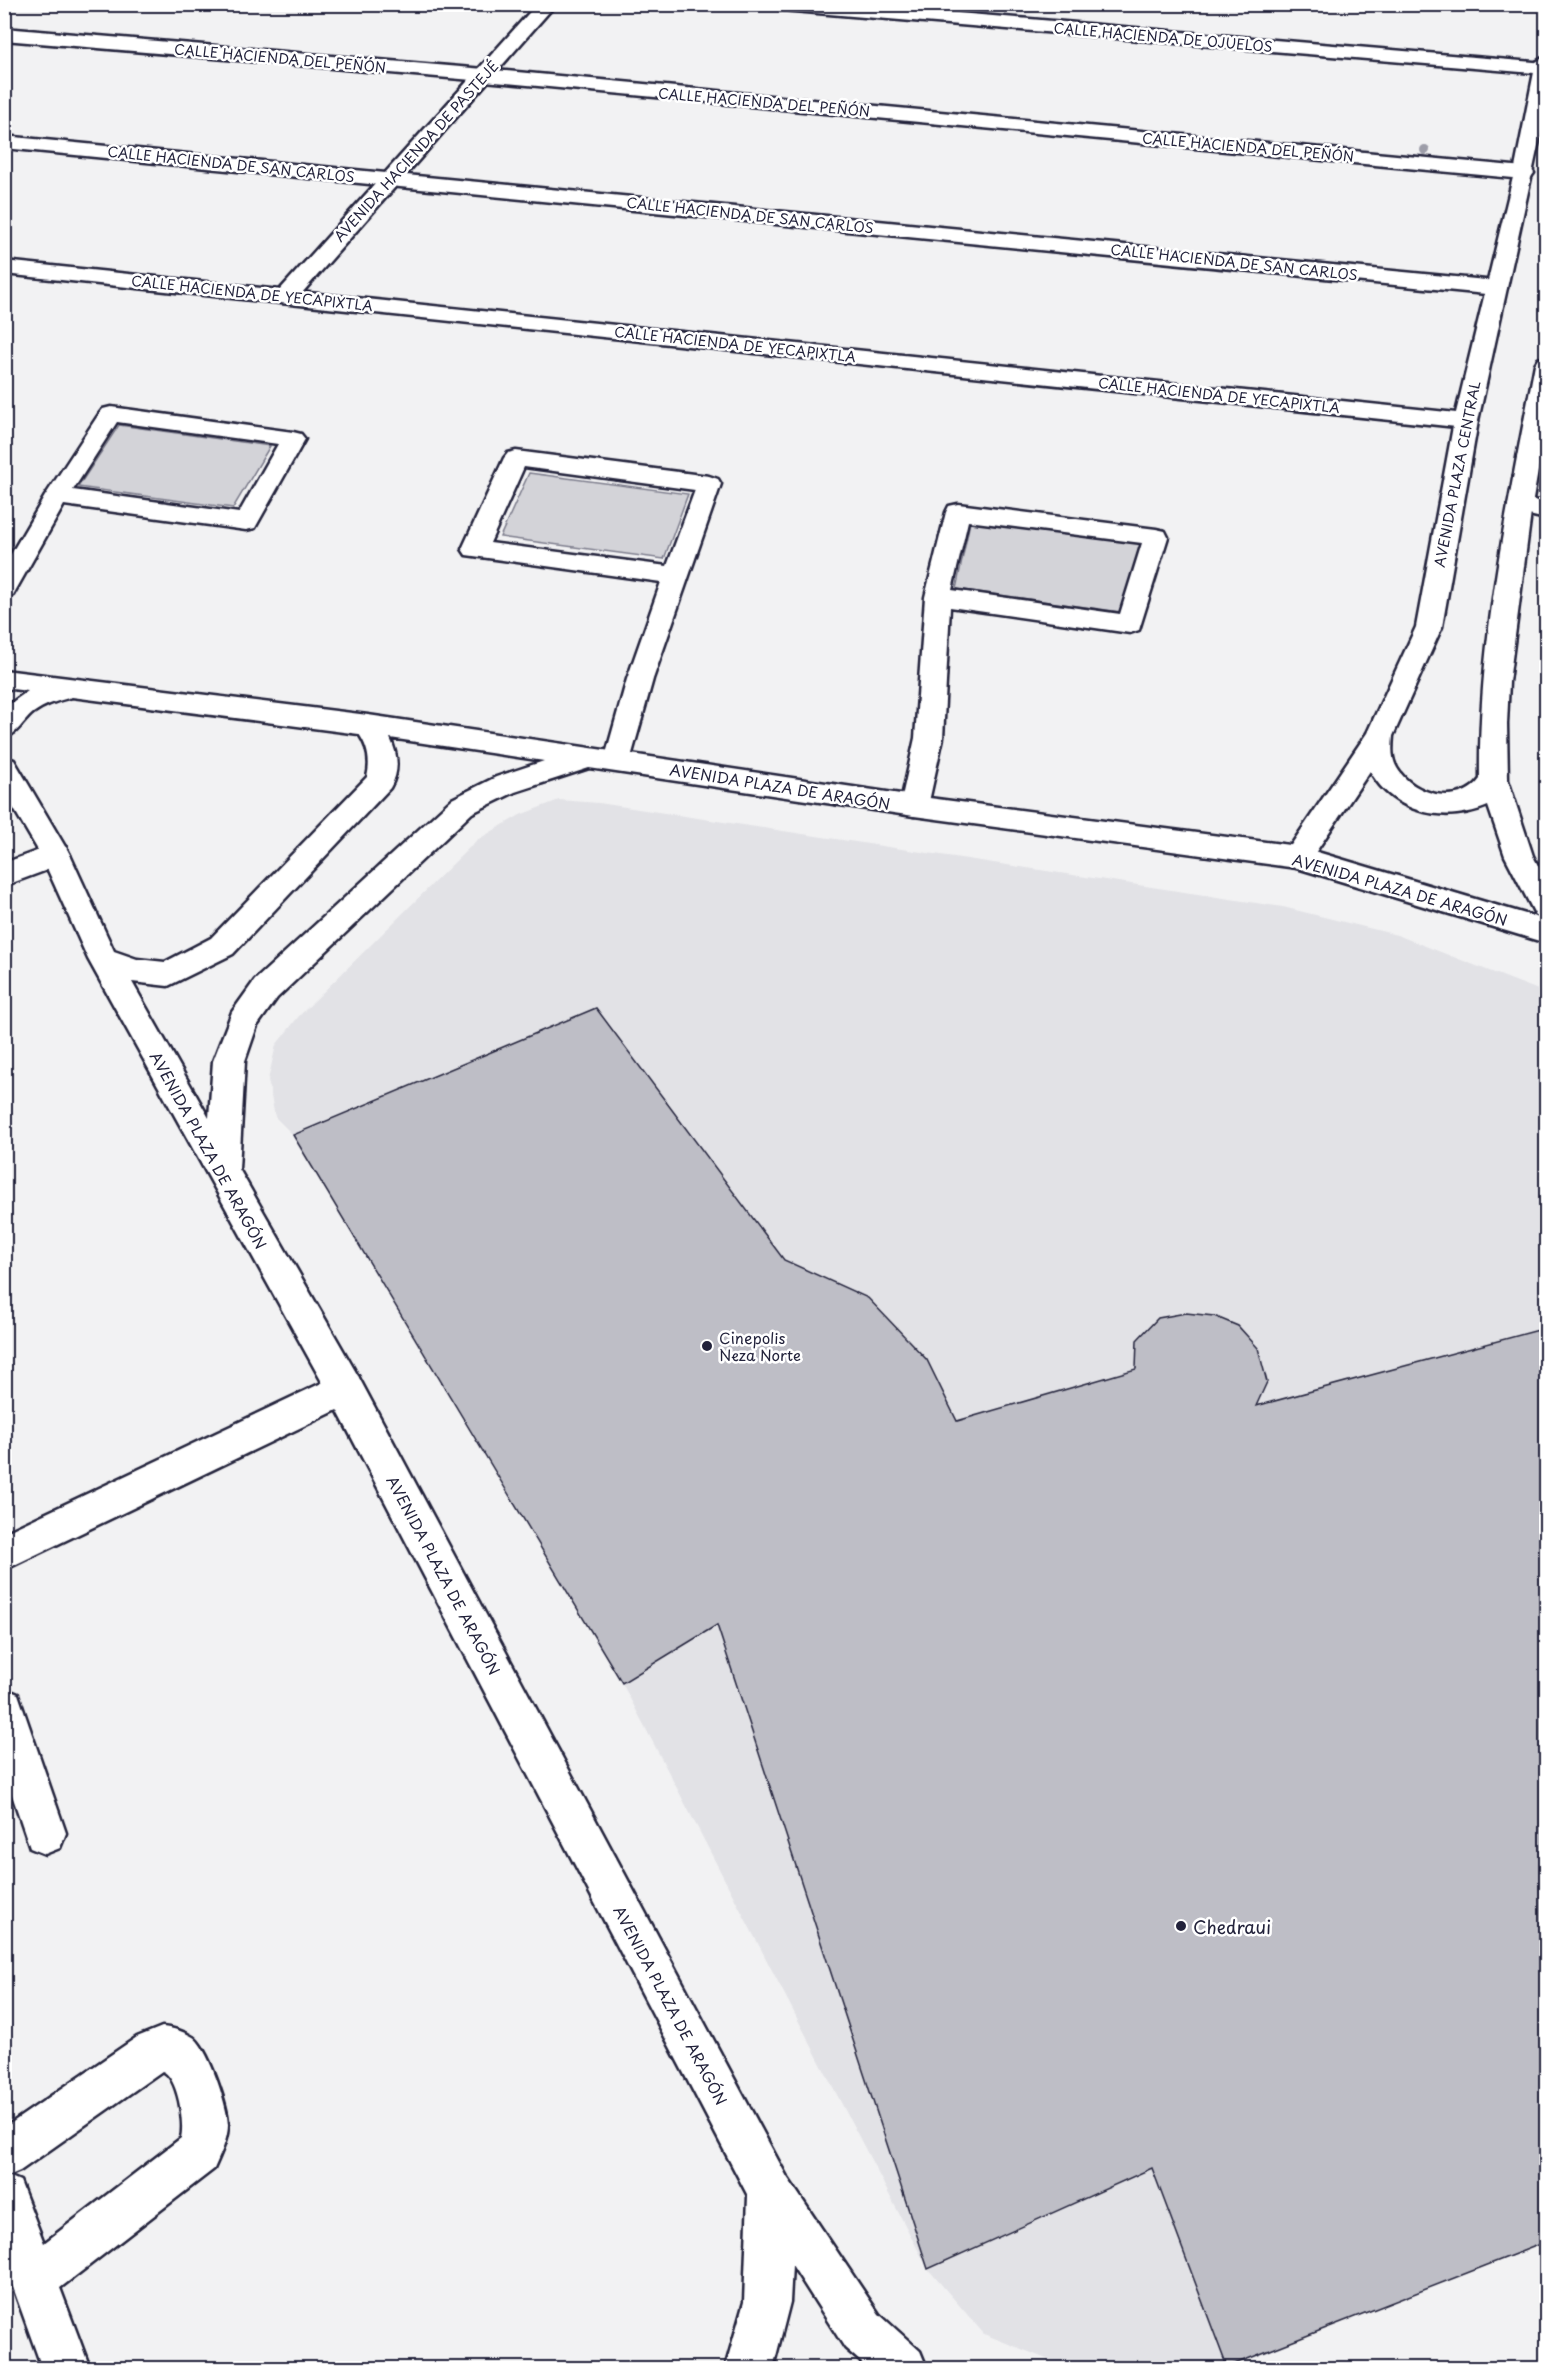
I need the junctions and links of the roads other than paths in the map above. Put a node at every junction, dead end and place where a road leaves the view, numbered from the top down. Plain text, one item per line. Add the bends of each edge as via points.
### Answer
1 (547, 4) edge
2 (781, 4) edge
3 (4, 34) edge
4 (1546, 66) edge
5 (484, 75) junction
6 (4, 142) edge
7 (1524, 173) junction
8 (391, 179) junction
9 (4, 267) edge
10 (1496, 288) junction
11 (286, 297) junction
12 (1546, 364) edge
13 (1466, 421) junction
14 (57, 496) junction
15 (1520, 505) junction
16 (1546, 511) edge
17 (676, 576) junction
18 (4, 588) edge
19 (938, 597) junction
20 (4, 679) edge
21 (72, 688) junction
22 (368, 725) junction
23 (4, 728) edge
24 (1379, 736) junction
25 (605, 759) junction
26 (4, 767) edge
27 (1494, 780) junction
28 (914, 806) junction
29 (56, 855) junction
30 (1296, 857) junction
31 (4, 875) edge
32 (1546, 908) edge
33 (1546, 932) edge
34 (103, 959) junction
35 (222, 1174) junction
36 (345, 1388) junction
37 (4, 1551) edge
38 (4, 1708) edge
39 (45, 1833) dead end
40 (4, 2155) edge
41 (771, 2193) junction
42 (4, 2197) edge
43 (35, 2278) junction
44 (66, 2368) edge
45 (749, 2368) edge
46 (903, 2368) edge

1 - 5 street, AVENIDA HACIENDA DE PASTEJÉ
2 - 4 street, CALLE HACIENDA DE OJUELOS
3 - 5 street, CALLE HACIENDA DEL PEÑÓN
4 - 7 street, AVENIDA PLAZA CENTRAL
5 - 7 street, CALLE HACIENDA DEL PEÑÓN
5 - 8 street, AVENIDA HACIENDA DE PASTEJÉ
6 - 8 street, CALLE HACIENDA DE SAN CARLOS
7 - 10 street, AVENIDA PLAZA CENTRAL
8 - 10 street, CALLE HACIENDA DE SAN CARLOS
8 - 11 street, AVENIDA HACIENDA DE PASTEJÉ
9 - 11 street, CALLE HACIENDA DE YECAPIXTLA
10 - 13 street, AVENIDA PLAZA CENTRAL
11 - 13 street, CALLE HACIENDA DE YECAPIXTLA
12 - 15 street
13 - 24 street, AVENIDA PLAZA CENTRAL via 1429,627
14 - 14 street via 111,414 293,439 246,522
14 - 18 street
15 - 16 street
15 - 27 street via 1496,682
17 - 17 street via 709,484 516,458 475,549
17 - 25 street via 640,679
19 - 19 street via 958,513 1156,537 1131,624
19 - 28 street via 929,738
20 - 21 street, AVENIDA PLAZA DE ARAGÓN
21 - 22 street, AVENIDA PLAZA DE ARAGÓN
21 - 23 street via 43,693 14,713
22 - 25 street, AVENIDA PLAZA DE ARAGÓN
22 - 34 street via 382,745 386,764 380,781 222,946 168,974 135,971
24 - 27 street via 1375,752 1379,764 1398,789 1416,798 1434,804 1476,800
24 - 30 street, AVENIDA PLAZA CENTRAL
25 - 28 street, AVENIDA PLAZA DE ARAGÓN
25 - 35 street via 518,778 462,806 266,988 243,1020 229,1061
26 - 29 street, AVENIDA PLAZA DE ARAGÓN
27 - 32 street via 1519,856
28 - 30 street, AVENIDA PLAZA DE ARAGÓN
29 - 31 street
29 - 34 street, AVENIDA PLAZA DE ARAGÓN
30 - 33 street, AVENIDA PLAZA DE ARAGÓN
34 - 35 street, AVENIDA PLAZA DE ARAGÓN
35 - 36 street, AVENIDA PLAZA DE ARAGÓN
36 - 37 street
36 - 41 street, AVENIDA PLAZA DE ARAGÓN
38 - 39 street
40 - 43 street via 163,2048 183,2057 204,2110 204,2140 198,2153
41 - 45 street via 767,2302
41 - 46 street, AVENIDA PLAZA DE ARAGÓN via 862,2331
42 - 43 street
43 - 44 street

